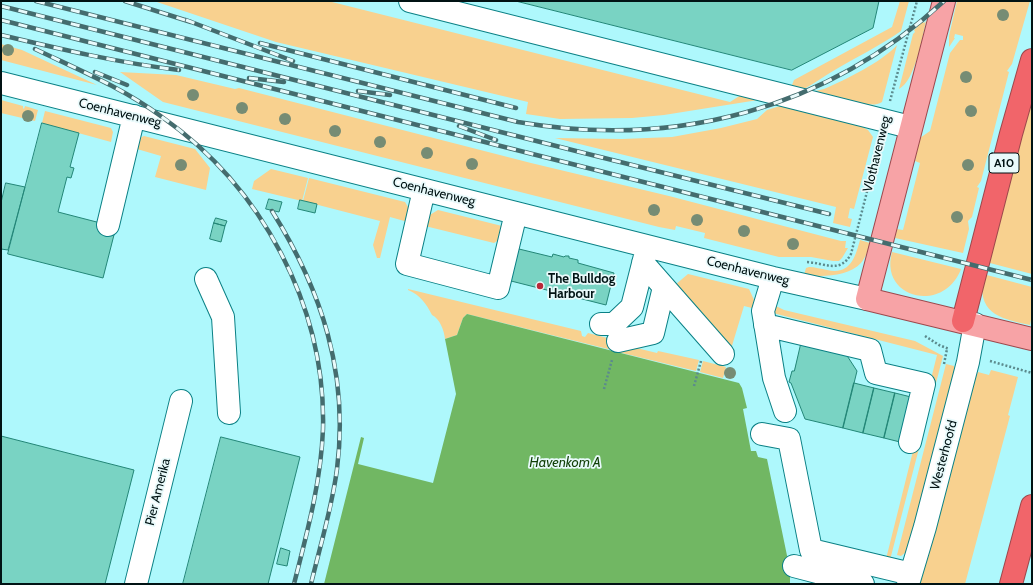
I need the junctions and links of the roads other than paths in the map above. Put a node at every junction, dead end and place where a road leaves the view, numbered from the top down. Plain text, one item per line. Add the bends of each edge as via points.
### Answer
1 (410, 1) edge
2 (944, 1) edge
3 (1032, 60) edge
4 (1, 83) edge
5 (134, 116) junction
6 (910, 127) junction
7 (424, 190) junction
8 (516, 213) junction
9 (108, 225) dead end
10 (646, 255) junction
11 (773, 278) junction
12 (206, 279) dead end
13 (664, 287) junction
14 (867, 299) junction
15 (969, 323) junction
16 (601, 324) dead end
17 (765, 324) junction
18 (1032, 339) edge
19 (618, 340) road end
20 (723, 354) dead end
21 (181, 401) dead end
22 (785, 411) dead end
23 (229, 413) dead end
24 (762, 434) dead end
25 (910, 442) dead end
26 (1032, 506) edge
27 (794, 566) dead end
28 (909, 579) edge
29 (136, 584) edge
30 (862, 584) edge
31 (1011, 584) edge

1 - 6 street
2 - 6 main road, Vlothavenweg
3 - 15 highway, A10 via 1011,134
4 - 5 street, Coenhavenweg
5 - 7 street, Coenhavenweg
5 - 9 street
6 - 14 main road, Vlothavenweg
7 - 8 street, Coenhavenweg
7 - 8 street via 407,264 498,288
8 - 10 street, Coenhavenweg
10 - 11 street, Coenhavenweg
10 - 13 street
10 - 16 street via 632,307 614,324
11 - 14 street, Coenhavenweg
11 - 17 street via 763,311
12 - 23 street via 222,317
13 - 19 street via 654,333
13 - 20 street
14 - 15 main road
15 - 18 main road
15 - 28 street, Westerhoofd via 970,356
17 - 22 street via 774,378
17 - 25 street via 870,350 876,373 924,384
21 - 29 street, Pier Amerika
24 - 28 street via 788,439 811,550
26 - 31 highway
27 - 30 street

